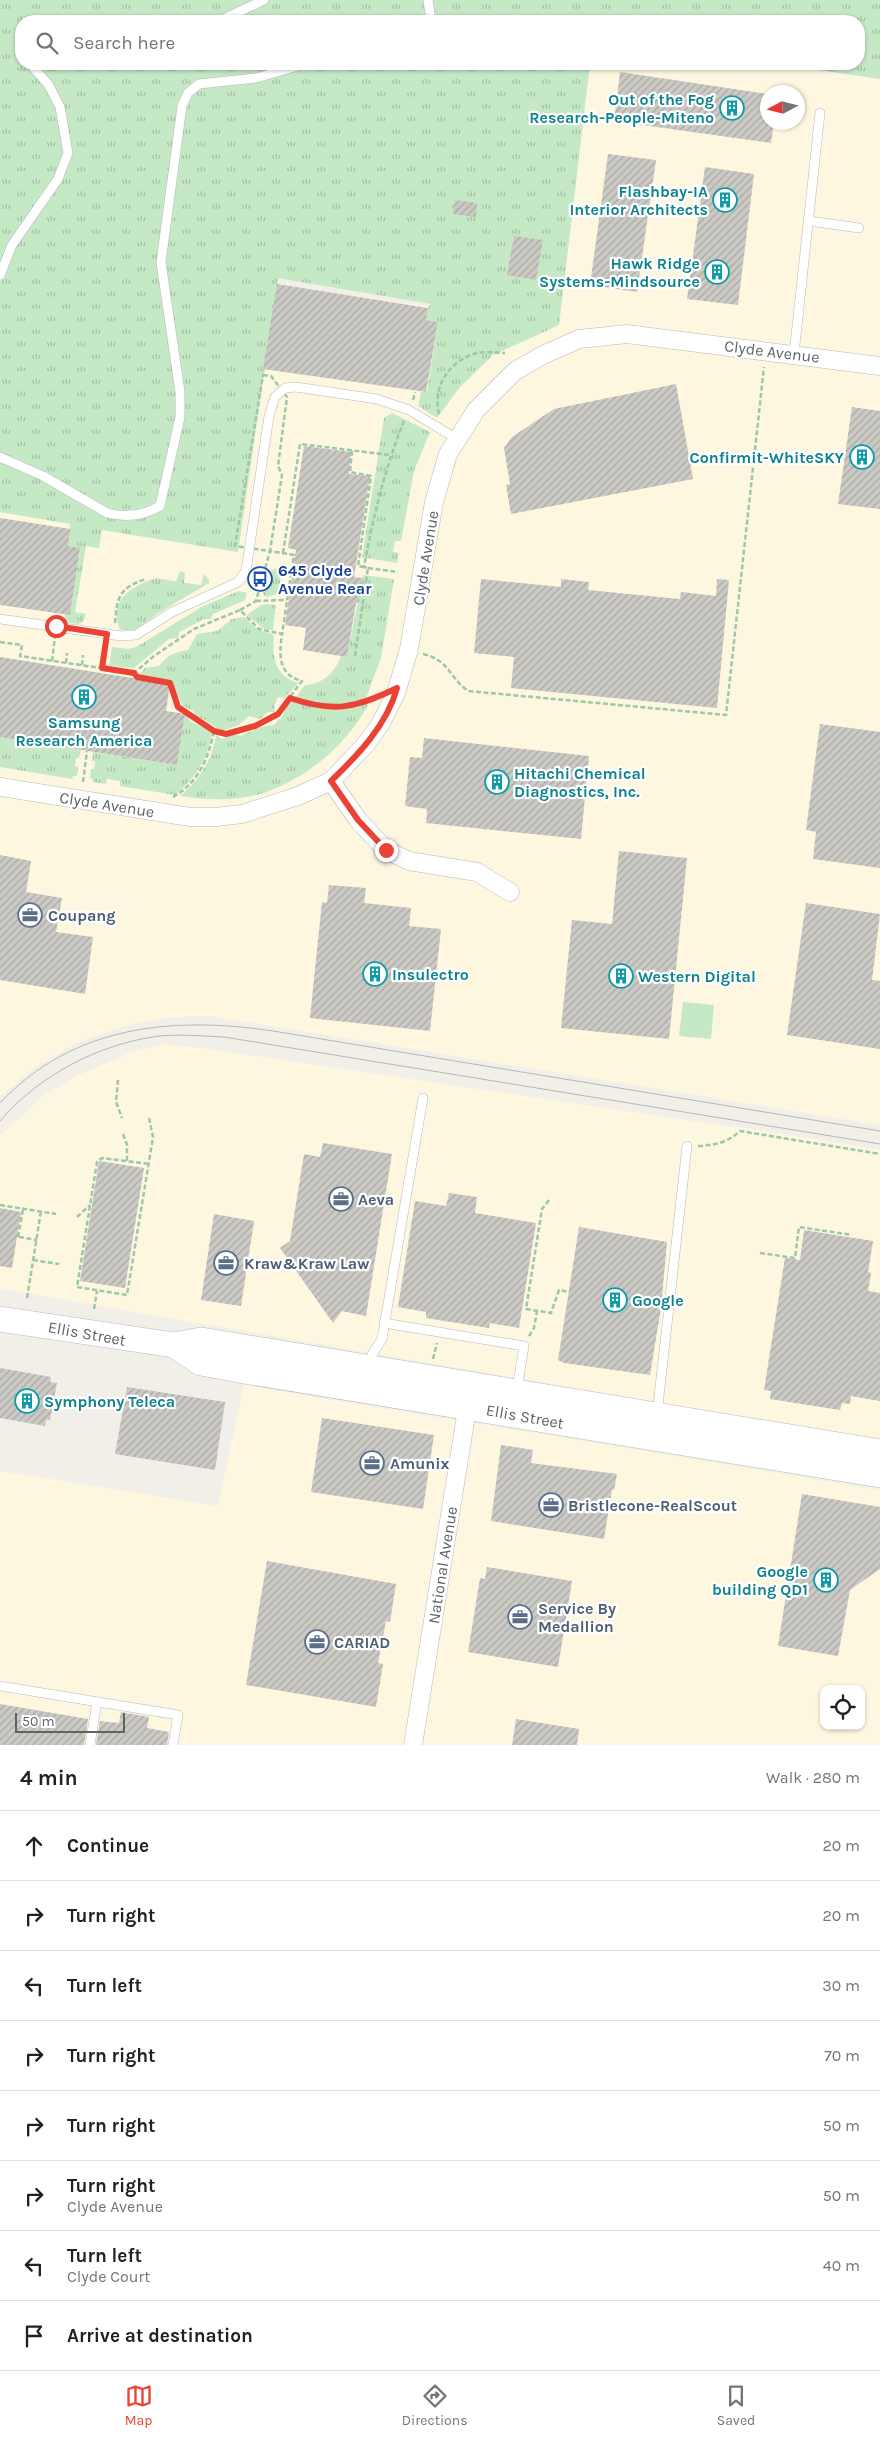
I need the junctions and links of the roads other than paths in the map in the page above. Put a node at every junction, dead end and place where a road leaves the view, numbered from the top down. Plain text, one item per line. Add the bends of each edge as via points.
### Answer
1 (264, 0) edge
2 (428, 0) edge
3 (233, 15) edge
4 (430, 15) edge
5 (35, 70) edge
6 (284, 70) edge
7 (820, 113) dead end
8 (809, 221) junction
9 (859, 228) dead end
10 (0, 275) edge
11 (794, 354) junction
12 (880, 366) edge
13 (457, 439) junction
14 (0, 457) edge
15 (0, 619) edge
16 (331, 781) junction
17 (0, 787) edge
18 (510, 892) dead end
19 (423, 1098) dead end
20 (687, 1146) road end
21 (0, 1319) edge
22 (384, 1323) junction
23 (367, 1379) junction
24 (469, 1396) junction
25 (514, 1403) junction
26 (655, 1426) junction
27 (681, 1434) junction
28 (880, 1452) edge
29 (880, 1474) edge
30 (0, 1686) edge
31 (97, 1702) junction
32 (90, 1745) edge
33 (173, 1745) edge
34 (413, 1745) edge

1 - 3 lane
2 - 4 lane
5 - 10 lane via 48,84 60,108 68,153 58,179 12,244
6 - 14 lane via 256,78 199,84 188,93 182,106 161,262 180,392 180,418 160,506 142,515 107,513 43,476
7 - 8 lane
8 - 9 lane
8 - 11 lane
11 - 12 street, Clyde Avenue
11 - 13 street, Clyde Avenue via 650,336 603,335 579,339 515,371 476,410
13 - 15 lane via 409,410 377,399 285,388 275,397 269,416 243,578 172,612 136,635 121,636
13 - 16 street, Clyde Avenue via 448,454 434,502 409,651 397,688 381,723
16 - 17 street, Clyde Avenue via 271,806 216,817 190,817
16 - 18 street via 358,820 386,850 409,861 477,872
19 - 22 lane
20 - 26 lane
21 - 23 main road, Ellis Street via 174,1346 201,1363
22 - 23 lane via 382,1339 372,1355
22 - 25 lane via 524,1346
23 - 24 main road, Ellis Street
24 - 25 main road, Ellis Street
24 - 34 street, National Avenue
25 - 26 main road, Ellis Street
26 - 27 main road, Ellis Street
27 - 28 main road, Ellis Street
27 - 29 main road, Ellis Street
30 - 31 lane
31 - 32 lane
31 - 33 lane via 178,1715

